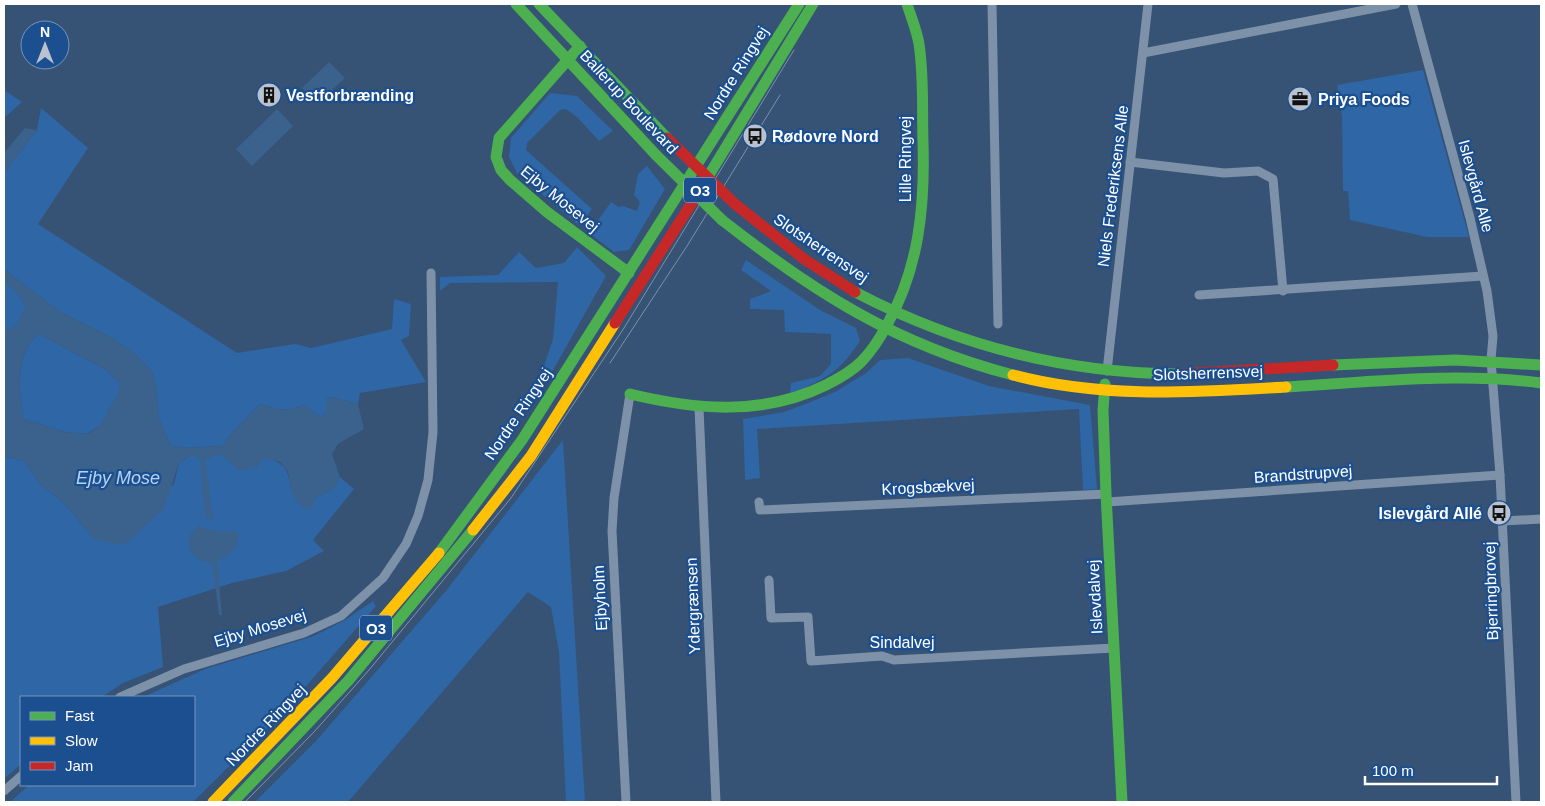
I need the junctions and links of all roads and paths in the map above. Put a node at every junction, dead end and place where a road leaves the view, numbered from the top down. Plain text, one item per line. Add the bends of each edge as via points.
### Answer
1 (516, 4) edge
2 (539, 4) edge
3 (799, 4) edge
4 (813, 4) edge
5 (907, 4) edge
6 (992, 4) edge
7 (1148, 4) edge
8 (1396, 4) edge
9 (1412, 4) edge
10 (580, 46) junction
11 (1144, 53) junction
12 (567, 59) junction
13 (1130, 162) junction
14 (735, 204) joint
15 (722, 220) joint
16 (740, 235) junction
17 (431, 273) dead end
18 (629, 273) junction
19 (1483, 276) junction
20 (1283, 291) junction
21 (1199, 295) dead end
22 (893, 312) junction
23 (998, 324) dead end
24 (884, 328) junction
25 (1005, 353) junction
26 (1491, 360) junction
27 (1541, 365) edge
28 (1107, 371) junction
29 (1493, 378) junction
30 (1541, 383) edge
31 (1105, 391) junction
32 (630, 394) joint
33 (700, 408) junction
34 (1500, 475) junction
35 (1107, 498) junction
36 (759, 502) dead end
37 (1541, 519) edge
38 (1503, 521) junction
39 (769, 580) dead end
40 (1114, 648) junction
41 (122, 696) edge
42 (20, 777) edge
43 (4, 791) edge
44 (213, 802) edge
45 (233, 802) edge
46 (626, 802) edge
47 (716, 802) edge
48 (1122, 802) edge
49 (1516, 802) edge

1 - 12 street, Ballerup Boulevard
2 - 10 street, Ballerup Boulevard
3 - 18 street, Nordre Ringvej / O3
4 - 45 street, Nordre Ringvej / O3 via 716,165 531,456 348,681
5 - 22 street, Lille Ringvej via 917,36 920,64 921,209 914,259
6 - 23 street
7 - 11 street, Niels Frederiksens Alle
8 - 11 street
9 - 19 street, Islevgård Alle
10 - 12 street, Ejby Mosevej
10 - 14 street, Ballerup Boulevard, bridge
11 - 13 street, Niels Frederiksens Alle
12 - 15 street, Ballerup Boulevard, bridge
12 - 18 street, Ejby Mosevej via 499,138 496,156 501,170 546,212
13 - 20 street via 1224,173 1258,171 1273,179
13 - 28 street, Niels Frederiksens Alle
14 - 22 street, Slotsherrensvej via 805,261
15 - 16 street, Slotsherrensvej
16 - 22 street, Slotsherrensvej via 772,250 866,309
16 - 24 street, Slotsherrensvej via 801,280
17 - 41 street, Ejby Mosevej via 434,432 428,480 409,537 383,578 341,616 304,633 220,656
18 - 44 street, Nordre Ringvej / O3 via 522,440 445,545 320,693
19 - 20 street
19 - 26 street, Islevgård Alle via 1492,336
20 - 21 street
22 - 24 street
22 - 25 street, Slotsherrensvej via 977,346
24 - 25 street, Slotsherrensvej via 906,325 980,352
24 - 31 street, Slotsherrensvej via 974,363 1028,378
24 - 33 street via 863,360 821,388 788,400 756,406
25 - 28 street, Slotsherrensvej
26 - 27 street, Slotsherrensvej
26 - 28 street, Slotsherrensvej via 1440,359 1196,374
26 - 29 street, Islevgård Alle
28 - 31 street, Islevdalvej
29 - 30 street, Slotsherrensvej
29 - 31 street, Slotsherrensvej via 1442,377 1196,392
29 - 34 street, Bjerringbrovej
31 - 35 street, Islevdalvej
32 - 33 street
32 - 46 street, Ejbyholm via 612,531
33 - 47 street, Ydergrænsen
34 - 35 street, Brandstrupvej
34 - 38 street, Bjerringbrovej
35 - 36 street, Krogsbækvej via 760,510
35 - 40 street, Islevdalvej
37 - 38 street
38 - 49 street, Bjerringbrovej
39 - 40 street, Sindalvej via 771,618 808,617 811,661 882,656 894,660
40 - 48 street, Islevdalvej
42 - 43 street

